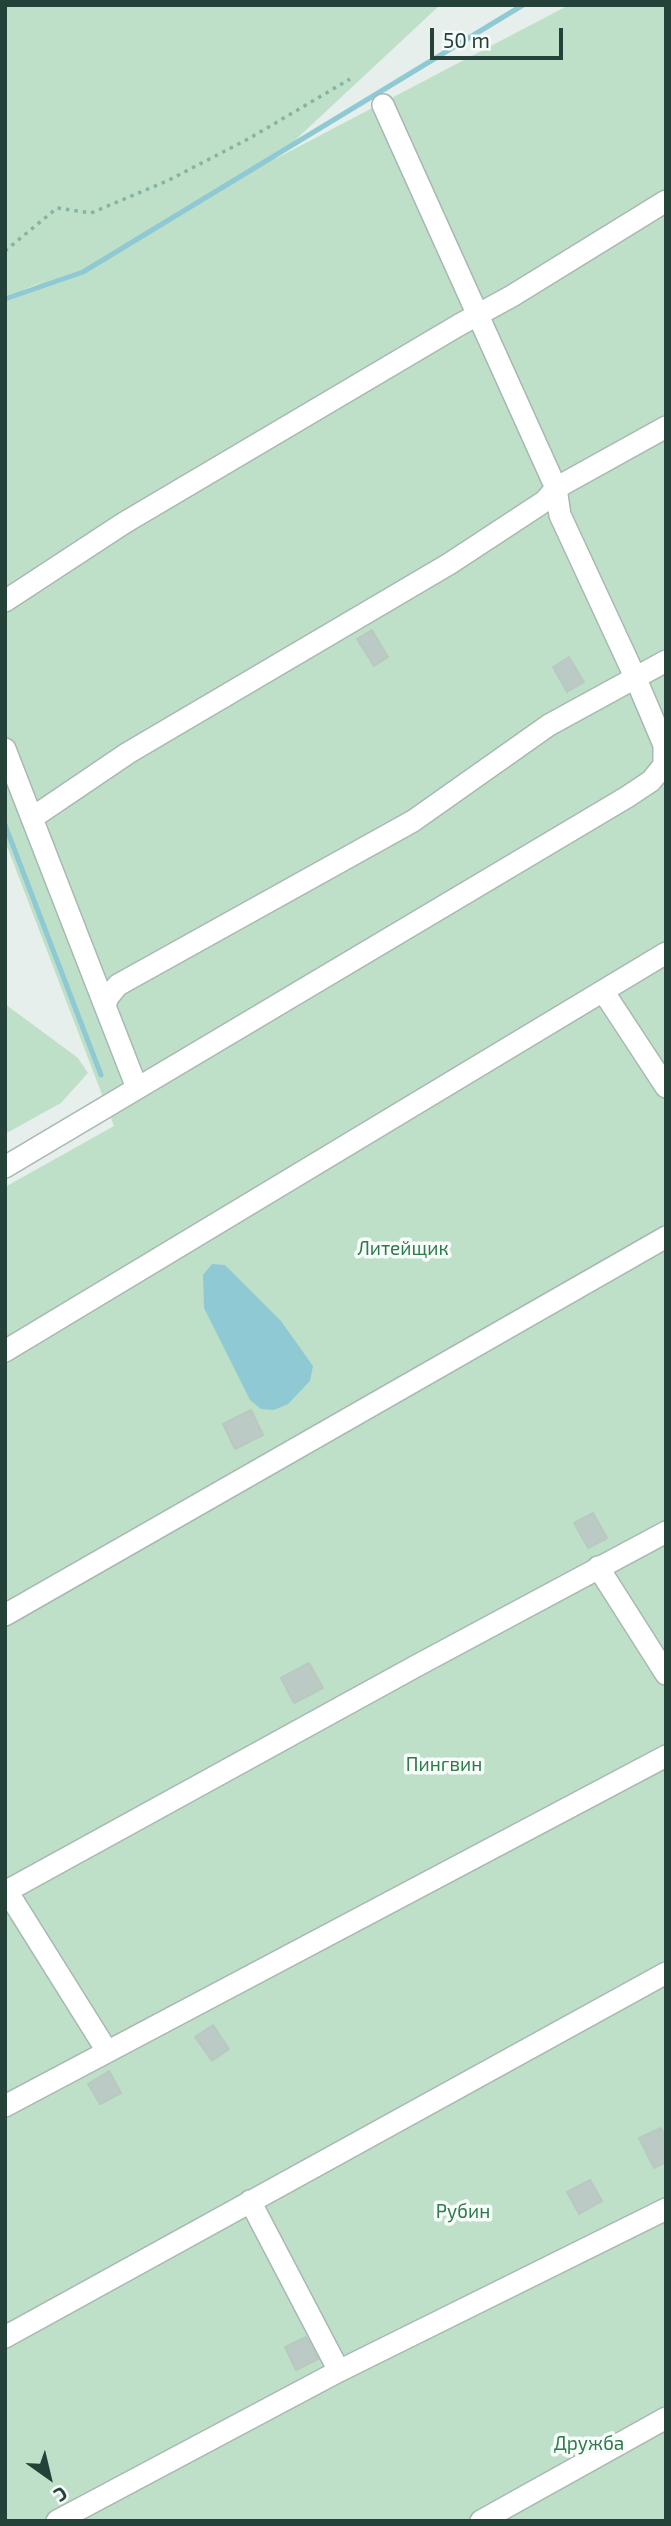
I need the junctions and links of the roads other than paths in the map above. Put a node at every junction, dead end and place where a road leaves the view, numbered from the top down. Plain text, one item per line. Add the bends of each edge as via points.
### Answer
1 (383, 105) dead end
2 (666, 201) edge
3 (477, 315) junction
4 (666, 427) edge
5 (555, 488) junction
6 (5, 601) edge
7 (666, 662) edge
8 (636, 679) junction
9 (5, 749) edge
10 (32, 818) junction
11 (666, 953) edge
12 (603, 991) junction
13 (105, 1006) junction
14 (666, 1087) edge
15 (137, 1088) junction
16 (5, 1167) edge
17 (666, 1237) edge
18 (5, 1351) edge
19 (666, 1532) edge
20 (598, 1567) junction
21 (5, 1615) edge
22 (666, 1674) edge
23 (666, 1756) edge
24 (6, 1892) edge
25 (666, 1973) edge
26 (107, 2051) junction
27 (5, 2106) edge
28 (250, 2201) junction
29 (666, 2209) edge
30 (5, 2337) edge
31 (339, 2371) junction
32 (666, 2418) edge
33 (57, 2521) edge
34 (481, 2521) edge

1 - 3 street
2 - 3 street
3 - 5 street
3 - 6 street via 124,523
4 - 5 street
5 - 8 street via 560,515
5 - 10 street via 545,501 449,564 128,753
7 - 8 street
8 - 13 street via 549,725 413,821 118,985
8 - 15 street via 664,745 664,765 651,781
9 - 10 street
10 - 13 street
11 - 12 street
12 - 14 street
12 - 18 street
13 - 15 street
15 - 16 street
17 - 21 street
19 - 20 street
20 - 22 street
20 - 24 street
23 - 26 street
24 - 26 street
25 - 28 street
26 - 27 street
28 - 30 street
28 - 31 street
29 - 31 street
31 - 33 street
32 - 34 street

